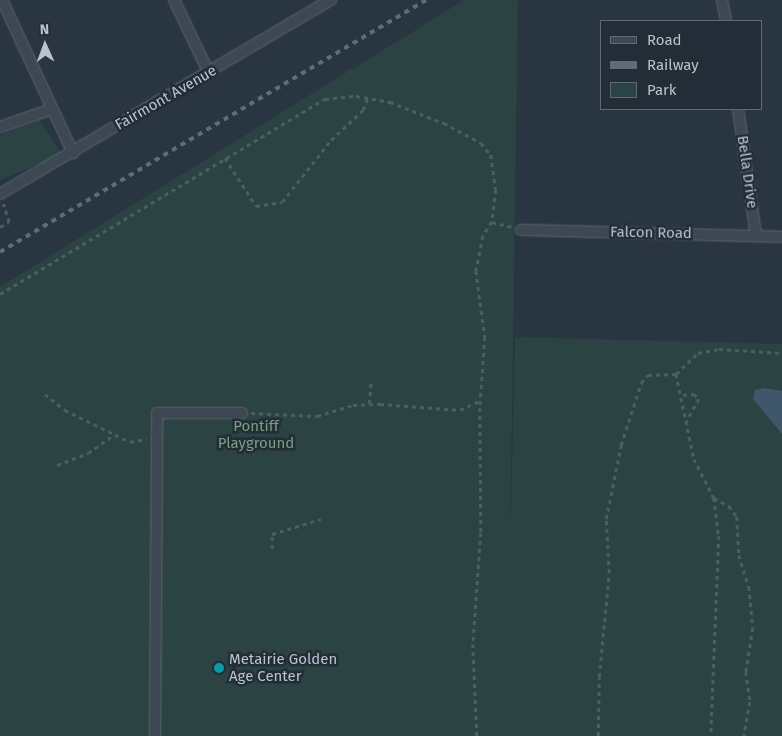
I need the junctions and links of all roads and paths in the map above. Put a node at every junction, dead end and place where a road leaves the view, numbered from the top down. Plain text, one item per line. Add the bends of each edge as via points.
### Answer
1 (2, 0) edge
2 (174, 0) edge
3 (331, 0) edge
4 (722, 0) edge
5 (726, 20) edge
6 (209, 73) junction
7 (368, 97) junction
8 (52, 109) junction
9 (738, 110) edge
10 (0, 127) edge
11 (73, 153) junction
12 (225, 158) junction
13 (0, 195) edge
14 (492, 222) junction
15 (0, 227) edge
16 (521, 230) joint
17 (756, 236) junction
18 (782, 237) edge
19 (0, 294) edge
20 (782, 353) edge
21 (676, 374) junction
22 (371, 381) dead end
23 (45, 394) dead end
24 (683, 395) junction
25 (481, 400) junction
26 (369, 404) junction
27 (242, 413) joint
28 (687, 422) junction
29 (114, 435) junction
30 (156, 437) junction
31 (58, 465) dead end
32 (714, 498) junction
33 (321, 520) dead end
34 (272, 549) dead end
35 (155, 736) edge
36 (477, 736) edge
37 (598, 736) edge
38 (711, 736) edge
39 (744, 736) edge

1 - 8 street
2 - 6 street
3 - 6 street, Fairmont Avenue
4 - 5 street
6 - 11 street, Fairmont Avenue
7 - 12 path via 325,99
7 - 12 path via 363,110 331,140 282,202 256,206
7 - 14 path via 444,122 481,143 491,155 495,170
8 - 10 street
8 - 11 street
9 - 17 street, Bella Drive
11 - 13 street, Fairmont Avenue
12 - 19 path
13 - 15 path via 9,222
14 - 16 path
14 - 25 path via 483,236 476,271 485,337
16 - 17 street, Falcon Road
17 - 18 street, Falcon Road
20 - 21 path via 718,349 698,353
21 - 24 path
21 - 37 path via 648,375 640,384 619,454 606,519 609,573 599,677
22 - 26 path
23 - 29 path via 65,410
24 - 28 path
24 - 28 path via 694,394 699,399
25 - 26 path via 460,410
25 - 36 path via 481,533 473,644
26 - 27 path via 353,405 317,416
27 - 30 street via 157,413
28 - 32 path via 694,459
29 - 30 path via 130,442
29 - 31 path via 88,453
30 - 35 street
32 - 38 path via 719,536
32 - 39 path via 729,506 737,517 739,555 748,586 753,628 746,672 750,702
33 - 34 path via 272,534

